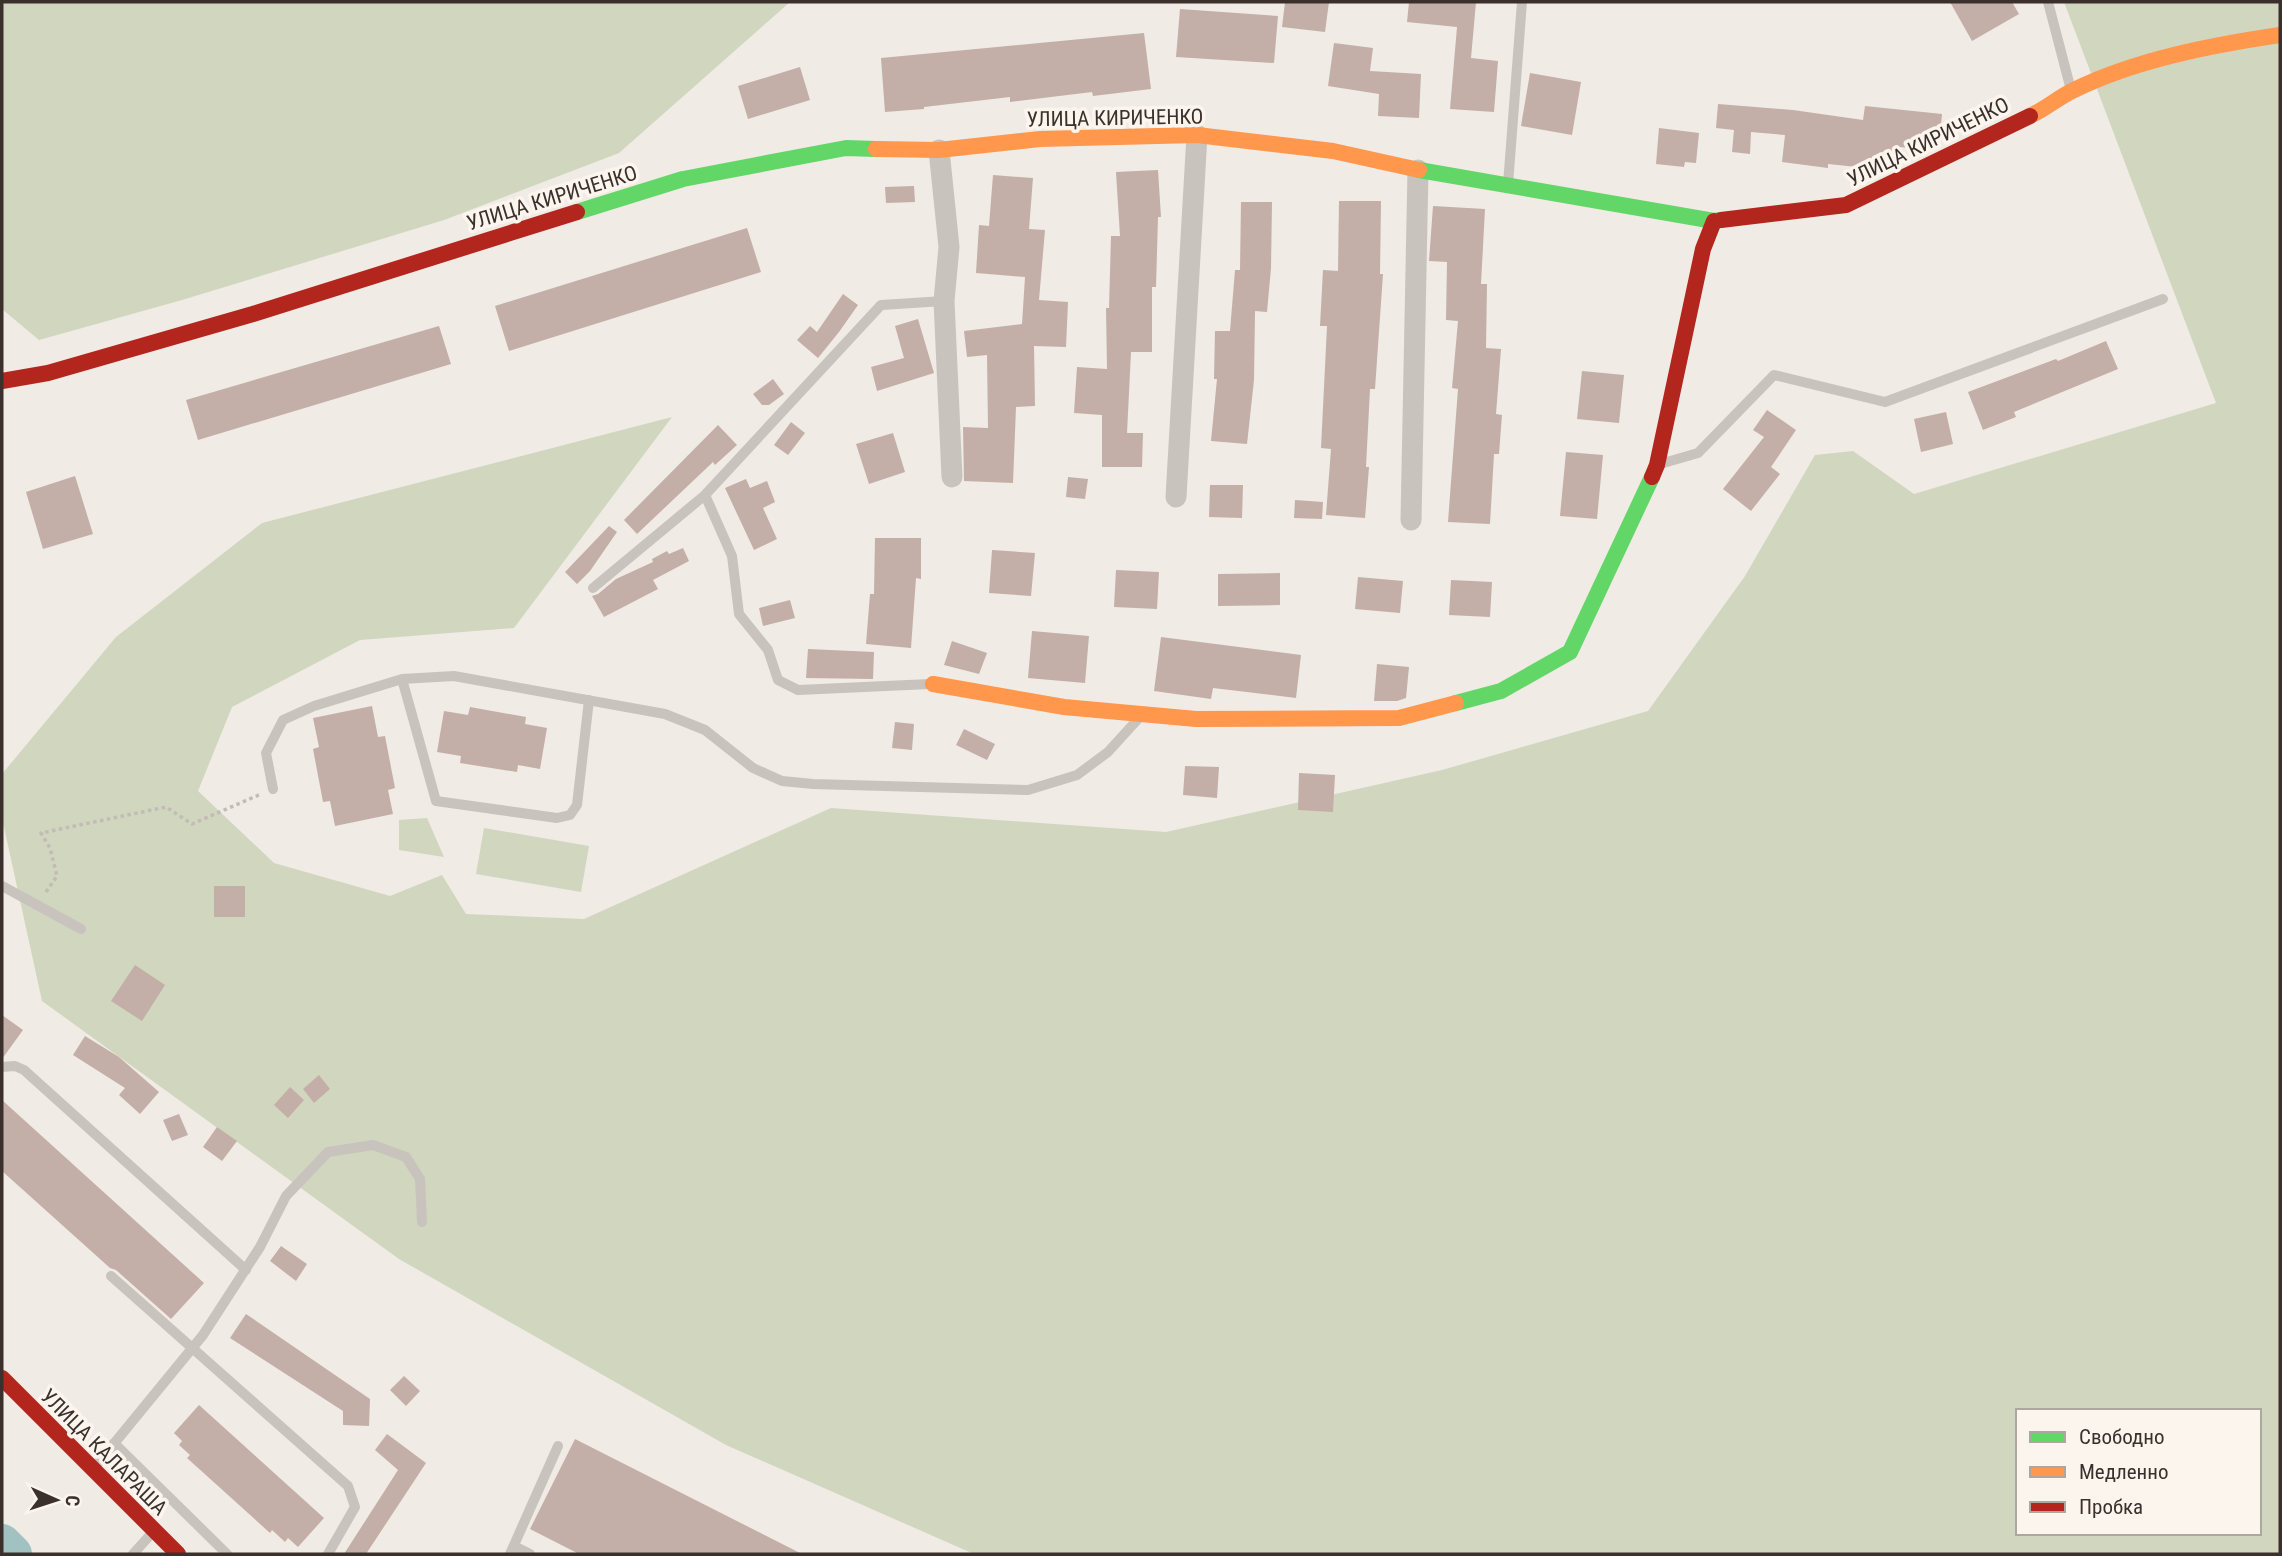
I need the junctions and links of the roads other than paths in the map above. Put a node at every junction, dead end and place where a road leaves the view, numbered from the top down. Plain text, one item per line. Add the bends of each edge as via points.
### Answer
1 (1522, 2) edge
2 (2048, 2) edge
3 (2280, 35) edge
4 (2072, 91) junction
5 (1197, 135) junction
6 (939, 150) junction
7 (1418, 170) junction
8 (1508, 186) junction
9 (1714, 221) junction
10 (2163, 299) dead end
11 (944, 301) junction
12 (2, 382) edge
13 (1657, 465) junction
14 (952, 477) dead end
15 (705, 495) junction
16 (1176, 497) dead end
17 (1411, 520) dead end
18 (593, 588) dead end
19 (402, 679) junction
20 (933, 684) joint
21 (589, 700) junction
22 (1143, 714) junction
23 (272, 789) road end
24 (2, 886) edge
25 (81, 929) dead end
26 (2, 1067) edge
27 (422, 1222) dead end
28 (246, 1270) junction
29 (111, 1276) dead end
30 (192, 1348) junction
31 (2, 1378) edge
32 (114, 1443) junction
33 (558, 1446) dead end
34 (93, 1470) junction
35 (154, 1531) junction
36 (512, 1550) edge
37 (133, 1554) edge
38 (178, 1554) edge
39 (227, 1554) edge
40 (328, 1554) edge
41 (530, 1554) edge

1 - 8 lane
2 - 4 lane
3 - 4 street, УЛИЦА КИРИЧЕНКО via 2220,44 2138,65
4 - 9 street, УЛИЦА КИРИЧЕНКО via 2039,112 1846,205
5 - 6 street, УЛИЦА КИРИЧЕНКО via 1040,139
5 - 7 street, УЛИЦА КИРИЧЕНКО via 1333,151
5 - 16 street
6 - 11 street via 949,247
6 - 12 street, УЛИЦА КИРИЧЕНКО via 846,148 683,178 253,314
7 - 8 street, УЛИЦА КИРИЧЕНКО
7 - 17 street
8 - 9 street, УЛИЦА КИРИЧЕНКО
9 - 13 street via 1703,249
10 - 13 lane via 1885,402 1774,375 1698,453
11 - 14 street
11 - 15 lane via 881,304
13 - 22 street via 1570,652 1502,691 1399,718 1196,719
15 - 18 lane
15 - 20 lane via 732,556 739,614 768,650 778,680 798,690
19 - 21 lane via 454,676
19 - 21 lane via 436,800 557,818 570,815 577,804
19 - 23 lane via 283,720 266,753
20 - 22 street via 1065,707
21 - 22 lane via 665,713 705,730 753,768 782,781 1028,790 1077,775 1108,752
24 - 25 lane
26 - 28 lane via 24,1070
27 - 28 lane via 420,1179 406,1157 373,1145 328,1152 286,1196
28 - 30 lane
29 - 30 lane
30 - 32 lane
30 - 40 lane via 348,1486 355,1507
31 - 34 street, УЛИЦА КАЛАРАША
32 - 34 lane
32 - 39 lane
33 - 36 lane
34 - 35 street, УЛИЦА КАЛАРАША
35 - 37 lane
35 - 38 street, УЛИЦА КАЛАРАША
36 - 41 lane

